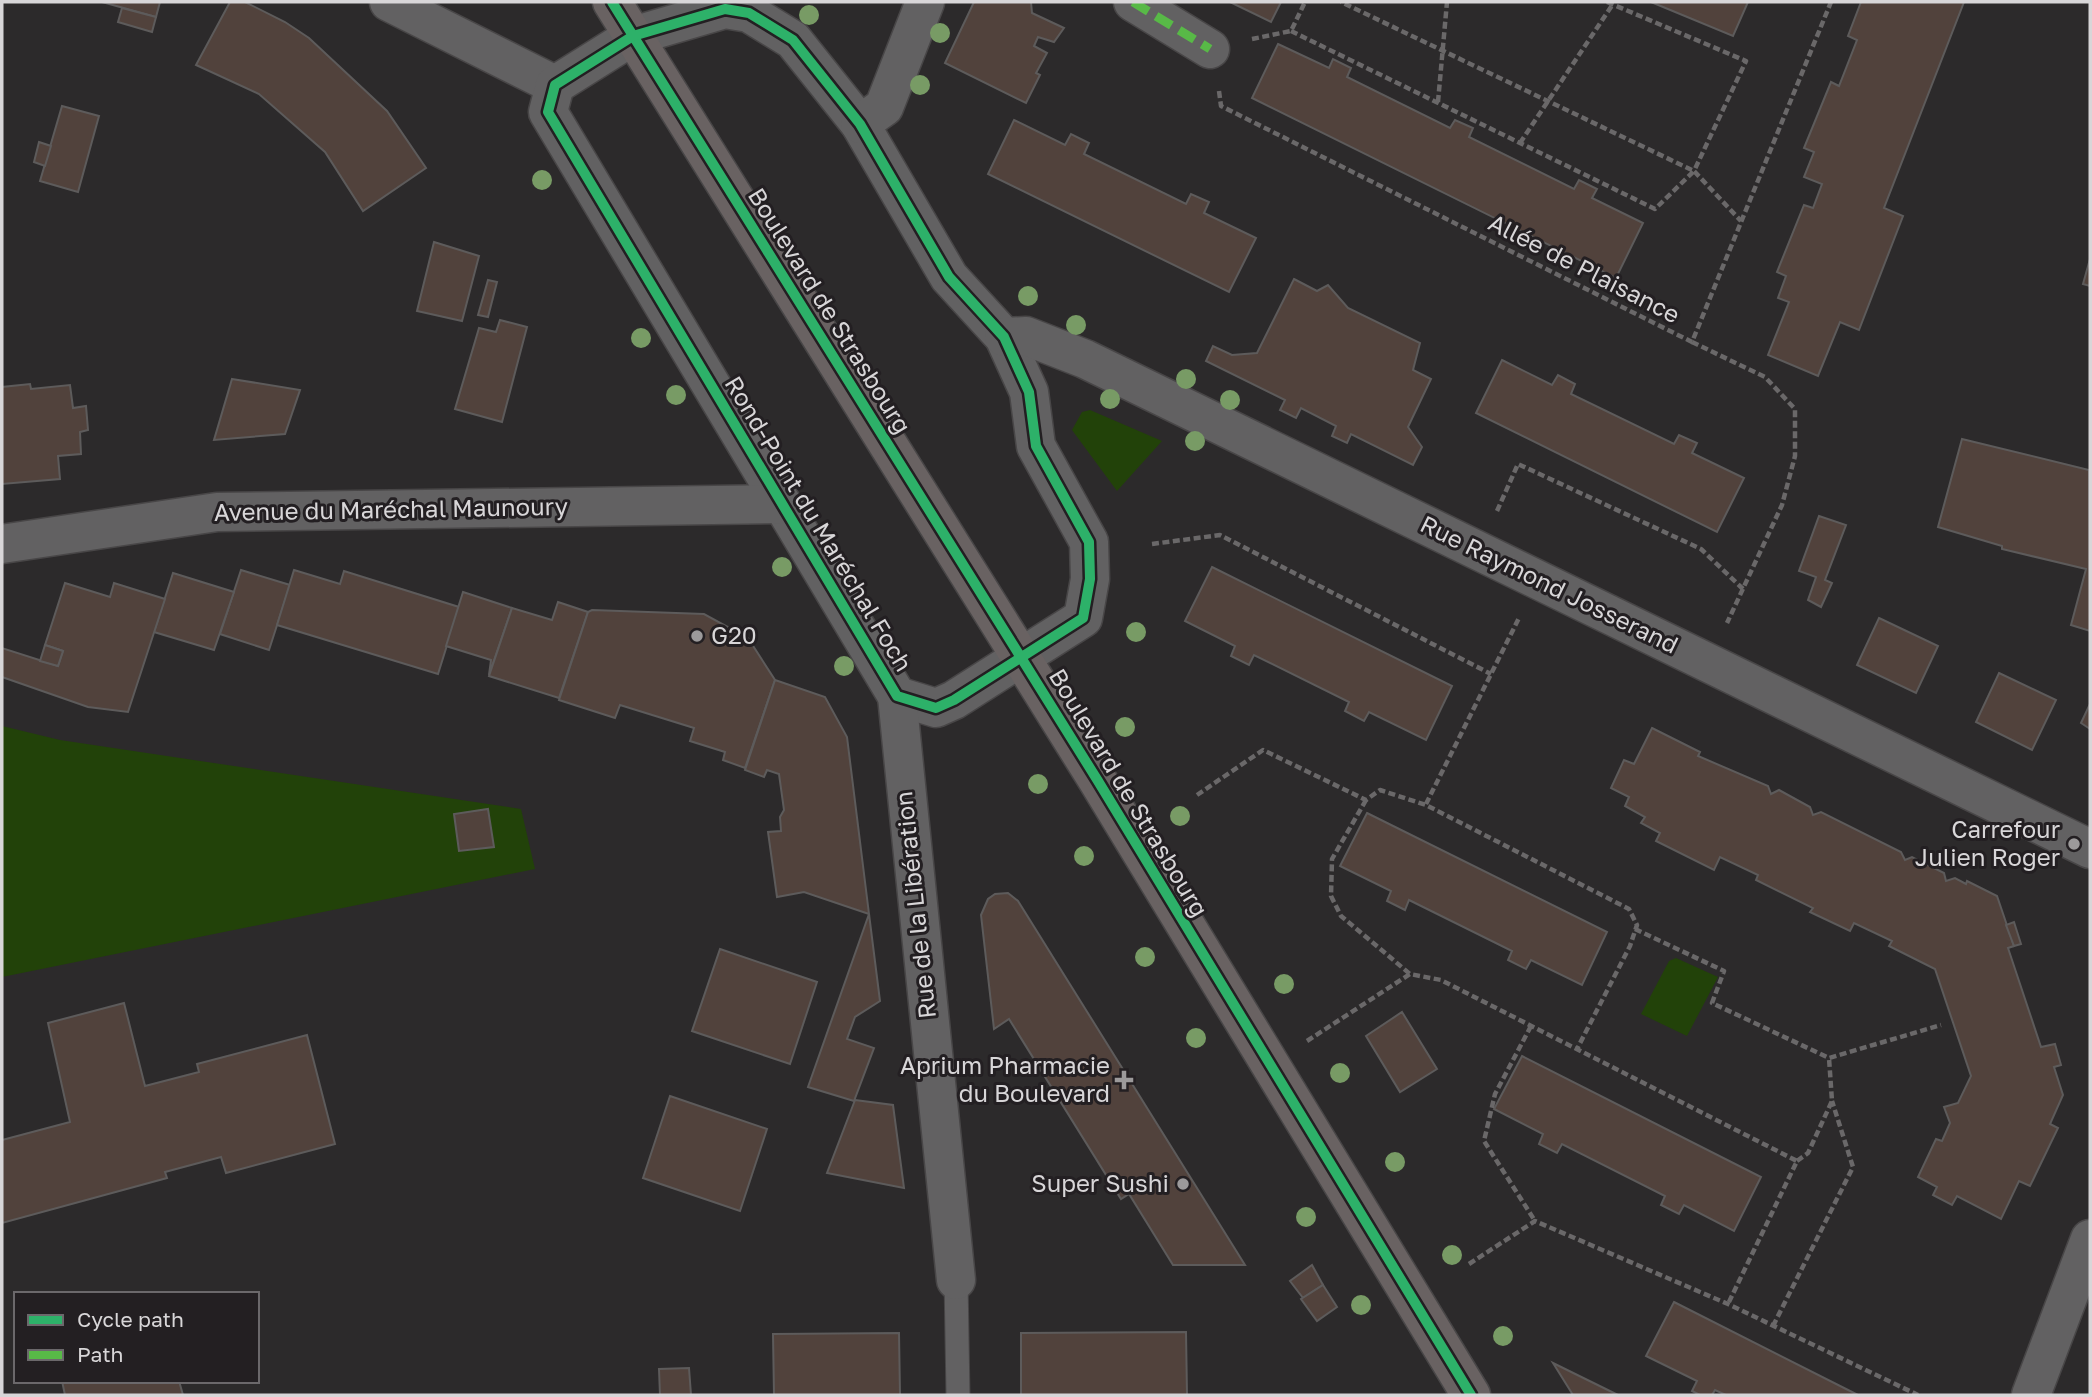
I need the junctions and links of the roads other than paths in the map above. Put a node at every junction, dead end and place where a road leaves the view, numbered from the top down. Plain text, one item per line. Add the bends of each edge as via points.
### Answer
1 (389, 2) edge
2 (612, 2) edge
3 (925, 2) edge
4 (1133, 2) edge
5 (633, 36) junction
6 (1210, 49) road end
7 (555, 85) junction
8 (860, 124) junction
9 (1004, 337) junction
10 (782, 504) junction
11 (2, 544) edge
12 (1022, 659) junction
13 (897, 696) junction
14 (2090, 849) edge
15 (2090, 1239) edge
16 (956, 1280) joint
17 (958, 1395) edge
18 (1471, 1395) edge
19 (2031, 1395) edge

1 - 7 street
2 - 5 main road, Boulevard de Strasbourg
3 - 8 street via 884,107
4 - 6 street
5 - 7 street, Rond-Point du Maréchal Foch
5 - 8 street, Rond-Point du Maréchal Foch via 726,9 749,13 793,40
5 - 12 main road, Boulevard de Strasbourg
7 - 10 street, Rond-Point du Maréchal Foch via 548,112
8 - 9 street, Rond-Point du Maréchal Foch via 949,277
9 - 12 street, Rond-Point du Maréchal Foch via 1029,392 1036,446 1089,542 1090,579 1083,618
9 - 14 street, Rue Raymond Josserand via 1026,336 1085,359
10 - 11 street, Avenue du Maréchal Maunoury via 218,512
10 - 13 street, Rond-Point du Maréchal Foch
12 - 13 street, Rond-Point du Maréchal Foch via 936,708
12 - 18 main road, Boulevard de Strasbourg
13 - 16 street, Rue de la Libération
15 - 19 street
16 - 17 lane

